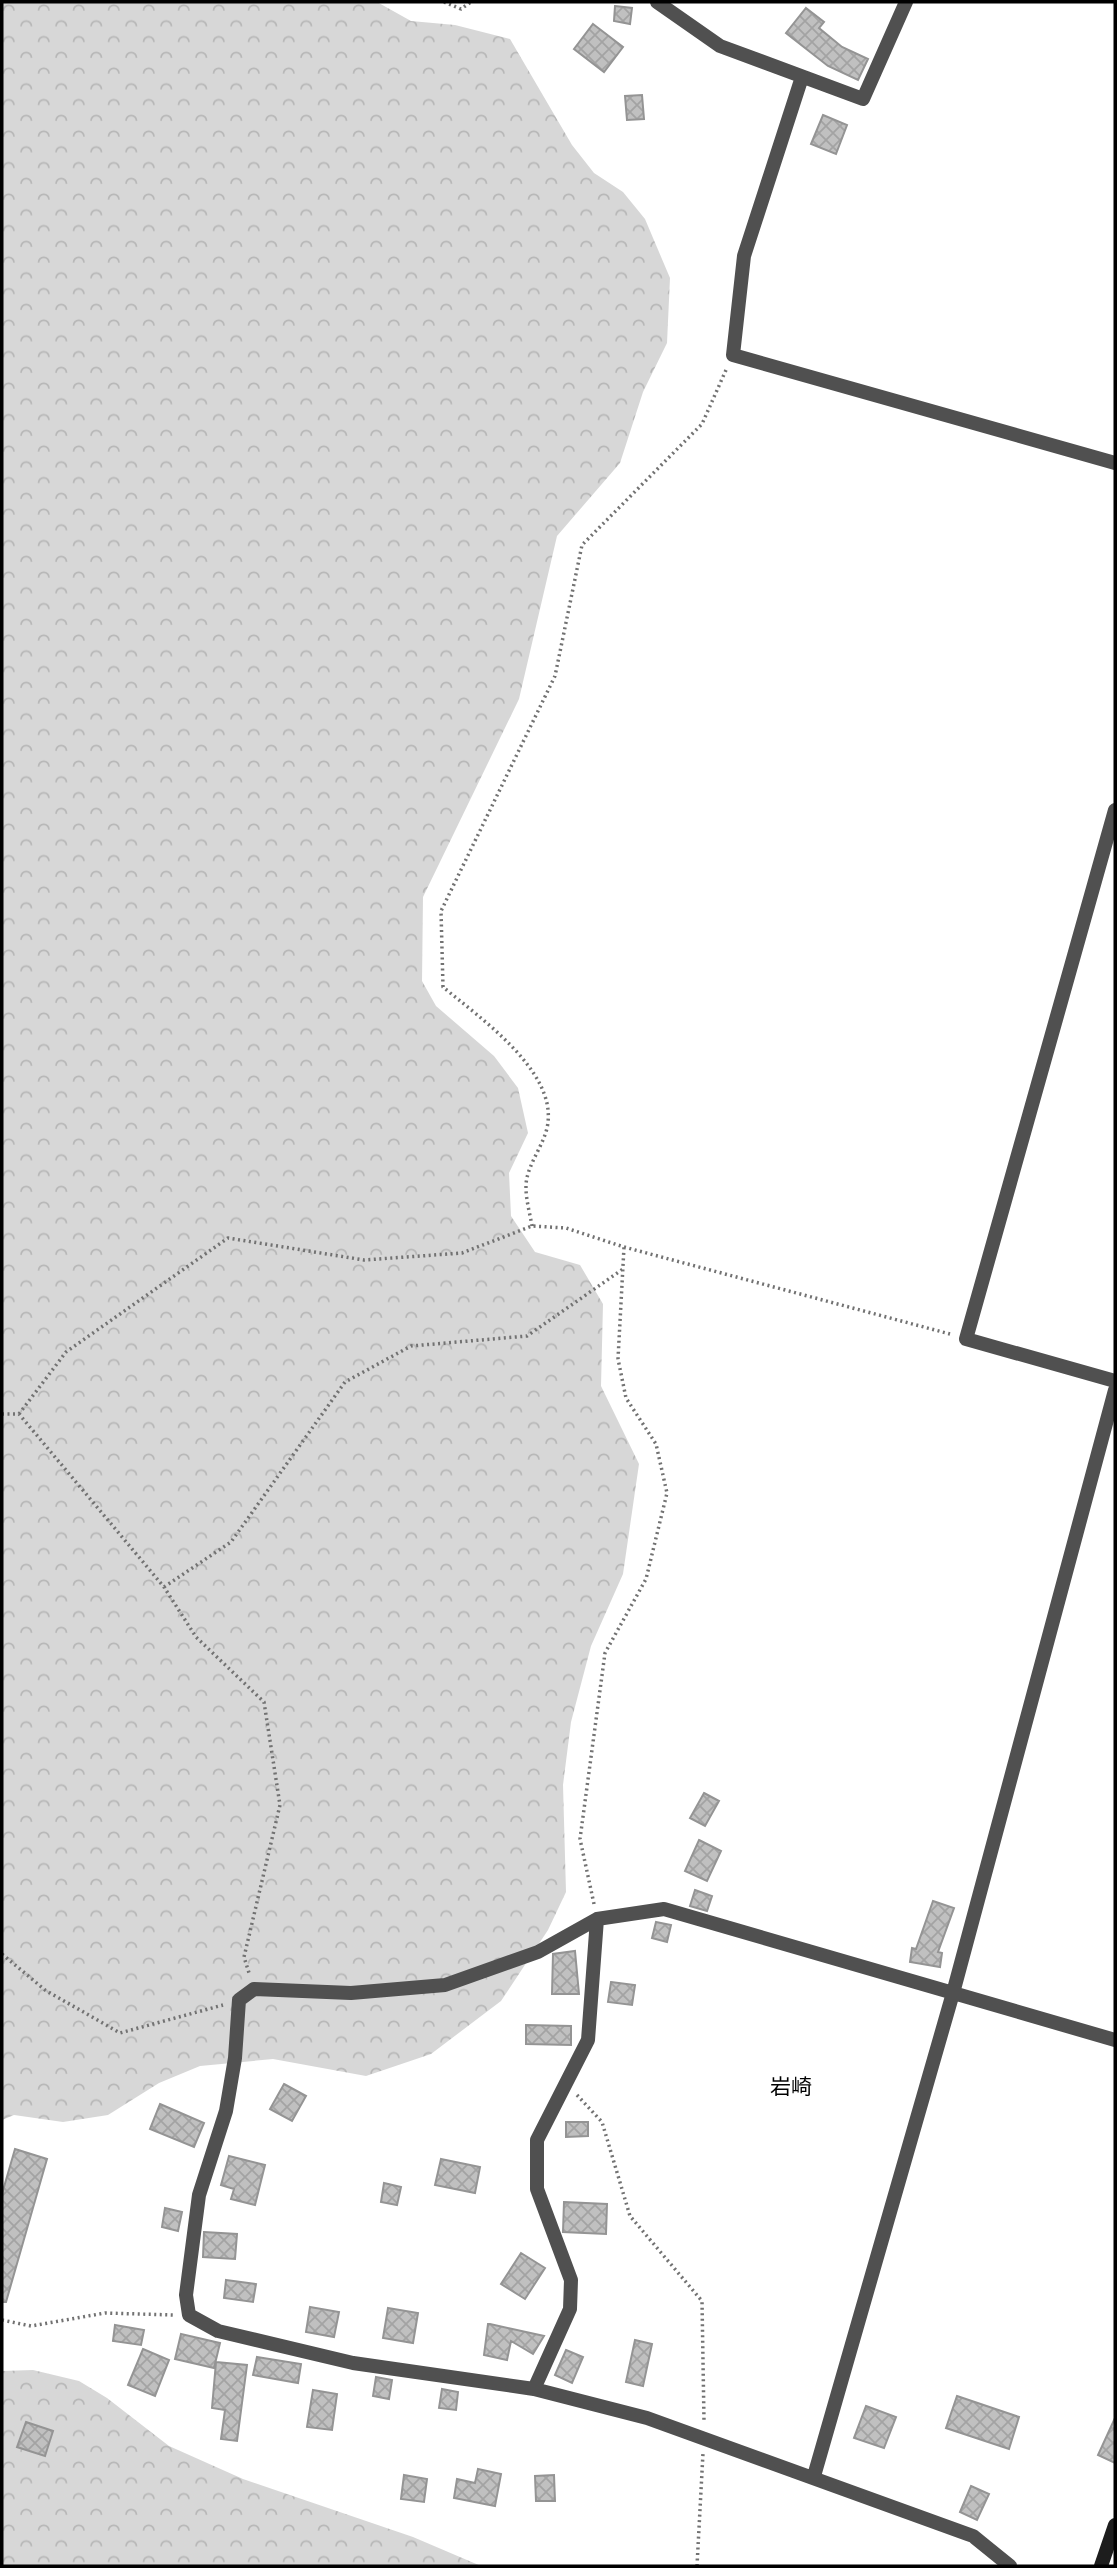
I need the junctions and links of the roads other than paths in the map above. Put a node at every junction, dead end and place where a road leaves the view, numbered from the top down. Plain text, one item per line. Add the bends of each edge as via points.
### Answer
1 (657, 2) edge
2 (906, 2) edge
3 (802, 77) junction
4 (1115, 463) edge
5 (1115, 810) edge
6 (1115, 1381) edge
7 (1115, 1390) edge
8 (597, 1919) junction
9 (953, 1993) junction
10 (1115, 2040) edge
11 (534, 2389) junction
12 (814, 2476) junction
13 (1115, 2525) edge
14 (1010, 2566) edge
15 (1101, 2566) edge

1 - 3 street via 720,46
2 - 3 street via 863,99
3 - 4 street via 744,256 733,355
5 - 6 street via 966,1339
7 - 9 street
8 - 9 street via 664,1909
8 - 11 street via 588,2040 537,2140 537,2189 571,2280 570,2309
8 - 11 street via 538,1951 445,1985 351,1993 254,1989 239,2000 226,2111 199,2195 186,2295 189,2315 218,2330 353,2362
9 - 10 street
9 - 12 street
11 - 12 street via 647,2418
12 - 14 street via 973,2536
13 - 15 main road

